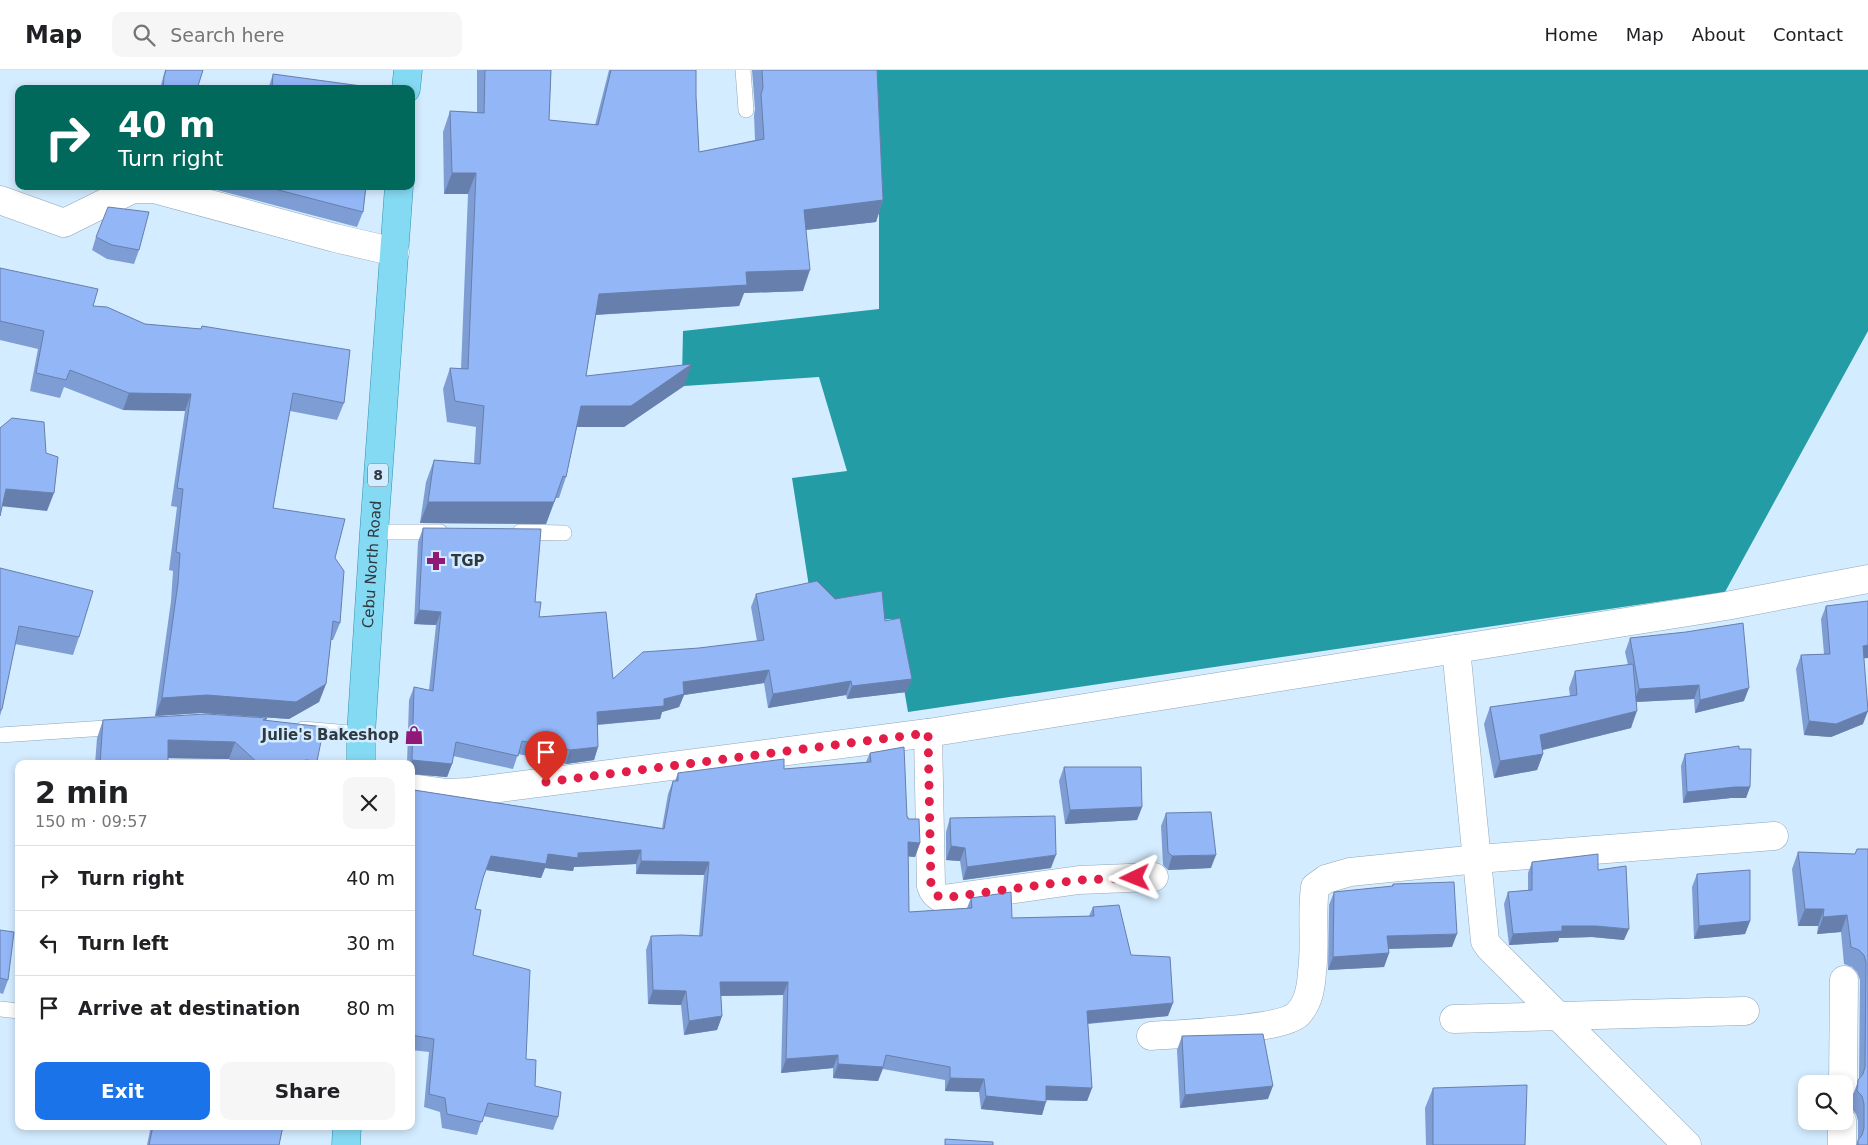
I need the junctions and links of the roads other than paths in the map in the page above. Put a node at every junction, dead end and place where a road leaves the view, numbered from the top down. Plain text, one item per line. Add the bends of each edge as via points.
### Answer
1 (408, 70) edge
2 (743, 70) edge
3 (406, 85) edge
4 (746, 110) dead end
5 (131, 190) edge
6 (161, 190) edge
7 (399, 190) edge
8 (0, 200) edge
9 (395, 252) junction
10 (374, 532) junction
11 (456, 532) edge
12 (505, 532) edge
13 (564, 533) dead end
14 (1868, 579) edge
15 (1456, 649) junction
16 (133, 726) edge
17 (288, 728) edge
18 (928, 733) junction
19 (361, 734) junction
20 (0, 735) edge
21 (361, 760) edge
22 (415, 789) edge
23 (1774, 836) dead end
24 (1478, 859) junction
25 (1154, 877) dead end
26 (1844, 980) dead end
27 (0, 1009) edge
28 (1856, 1009) edge
29 (15, 1011) edge
30 (1745, 1011) dead end
31 (1558, 1016) junction
32 (1454, 1018) dead end
33 (1151, 1036) dead end
34 (1845, 1075) edge
35 (347, 1130) edge
36 (1842, 1130) edge
37 (346, 1145) edge
38 (1687, 1145) edge
39 (1842, 1145) edge

1 - 3 main road
2 - 4 lane
5 - 8 street via 64,223
6 - 9 street
7 - 9 main road, Cebu North Road / 8
9 - 10 main road, Cebu North Road / 8
10 - 11 lane
10 - 19 main road, Cebu North Road / 8
12 - 13 lane
14 - 15 street via 1726,606
15 - 18 street
15 - 24 street
16 - 20 lane
17 - 19 lane
18 - 22 street via 469,792
18 - 25 street via 931,886 937,896 943,898 1079,880
19 - 21 main road, Cebu North Road / 8
23 - 24 street
24 - 31 street via 1489,947
24 - 33 street via 1350,872 1326,878 1316,887 1313,900 1313,970 1307,1002 1296,1015 1280,1023
26 - 28 street
27 - 29 lane
28 - 34 street
30 - 31 street
31 - 32 street
31 - 38 street
35 - 37 main road
36 - 39 street

